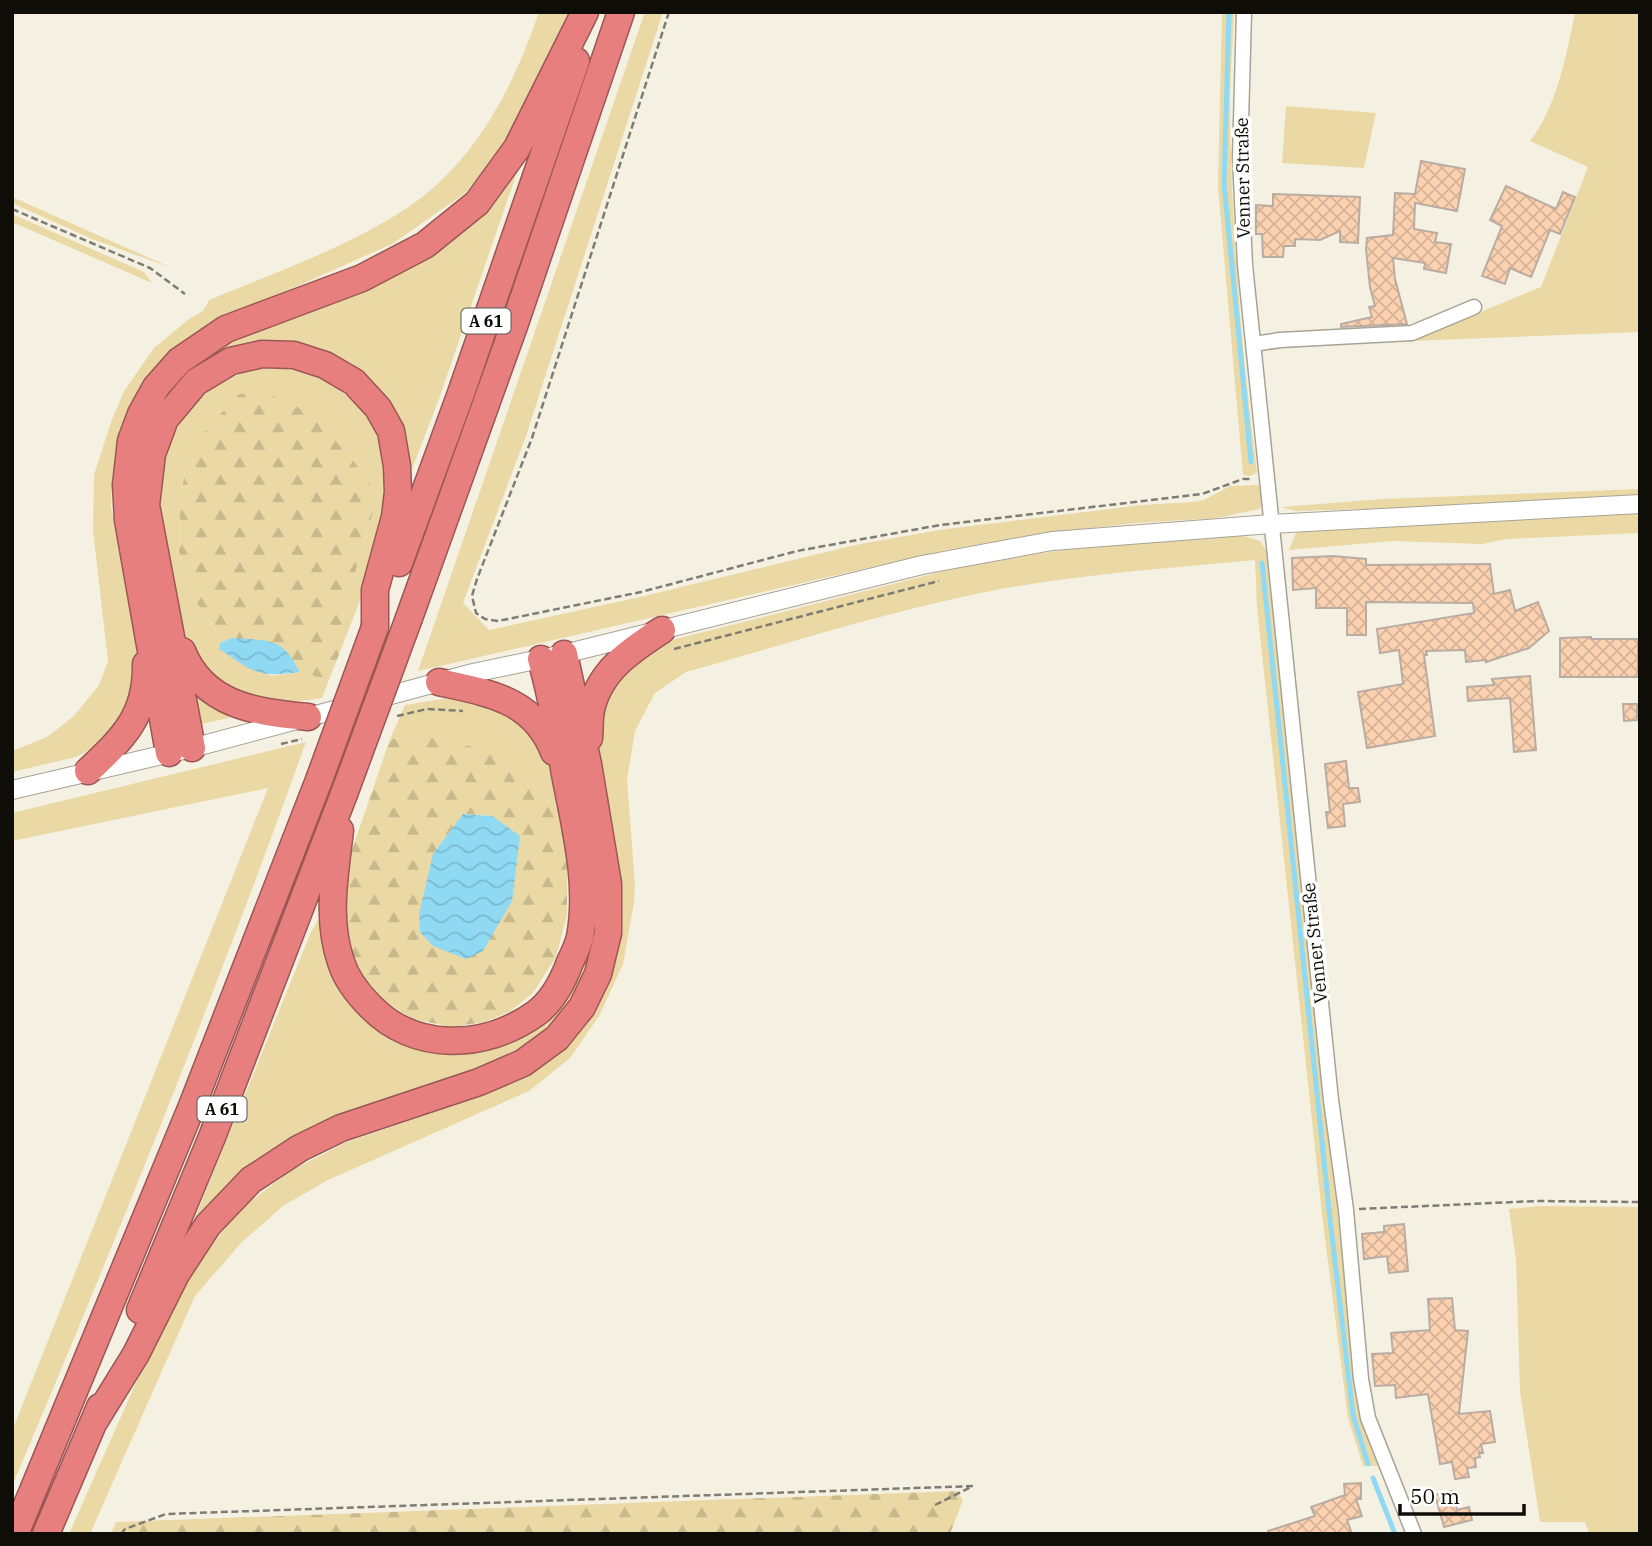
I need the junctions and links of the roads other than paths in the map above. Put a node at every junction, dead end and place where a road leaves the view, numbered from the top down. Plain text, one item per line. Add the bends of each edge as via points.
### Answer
1 (585, 12) edge
2 (592, 12) edge
3 (621, 12) edge
4 (1244, 12) edge
5 (1474, 307) dead end
6 (1254, 344) junction
7 (1640, 504) edge
8 (1271, 524) junction
9 (158, 618) junction
10 (375, 627) junction
11 (662, 630) junction
12 (553, 657) junction
13 (439, 682) junction
14 (308, 717) junction
15 (181, 751) junction
16 (588, 764) junction
17 (88, 771) junction
18 (12, 790) edge
19 (568, 791) junction
20 (344, 794) junction
21 (94, 1422) junction
22 (15, 1534) edge
23 (46, 1534) edge
24 (1414, 1534) edge

1 - 9 highway via 517,148 477,203 425,244 362,278 226,329 179,361 156,387 131,441 126,485 128,520
2 - 10 highway, A 61
3 - 20 highway, A 61, bridge via 510,339
4 - 6 street, Venner Straße via 1240,157
5 - 6 street via 1412,334
6 - 8 street, Venner Straße
7 - 8 street
8 - 11 street via 1052,541 922,565
8 - 24 street, Venner Straße via 1361,1379 1368,1418
9 - 10 highway via 146,505 152,454 165,419 196,382 230,361 262,354 294,355 326,365 354,382 391,431 398,492 374,590
9 - 14 highway via 200,682 228,702 265,713
9 - 15 highway
9 - 17 highway via 138,711 123,738
10 - 22 highway, A 61, bridge via 186,1118
11 - 12 street
11 - 16 highway via 628,651 598,691 591,711
12 - 13 street
12 - 16 highway
12 - 19 highway via 548,682
13 - 14 street
13 - 19 highway via 523,708 551,746
14 - 15 street
15 - 17 street
16 - 21 highway via 608,884 608,933 598,974 582,1007 557,1038 523,1063 341,1128 299,1148 251,1180 208,1225 176,1274 136,1354
17 - 18 street
19 - 20 highway via 584,886 580,939 562,983 537,1013 505,1031 472,1041 439,1041 410,1034 380,1016 358,993 341,965 332,901
20 - 21 highway, A 61 via 212,1137
21 - 23 highway, A 61

